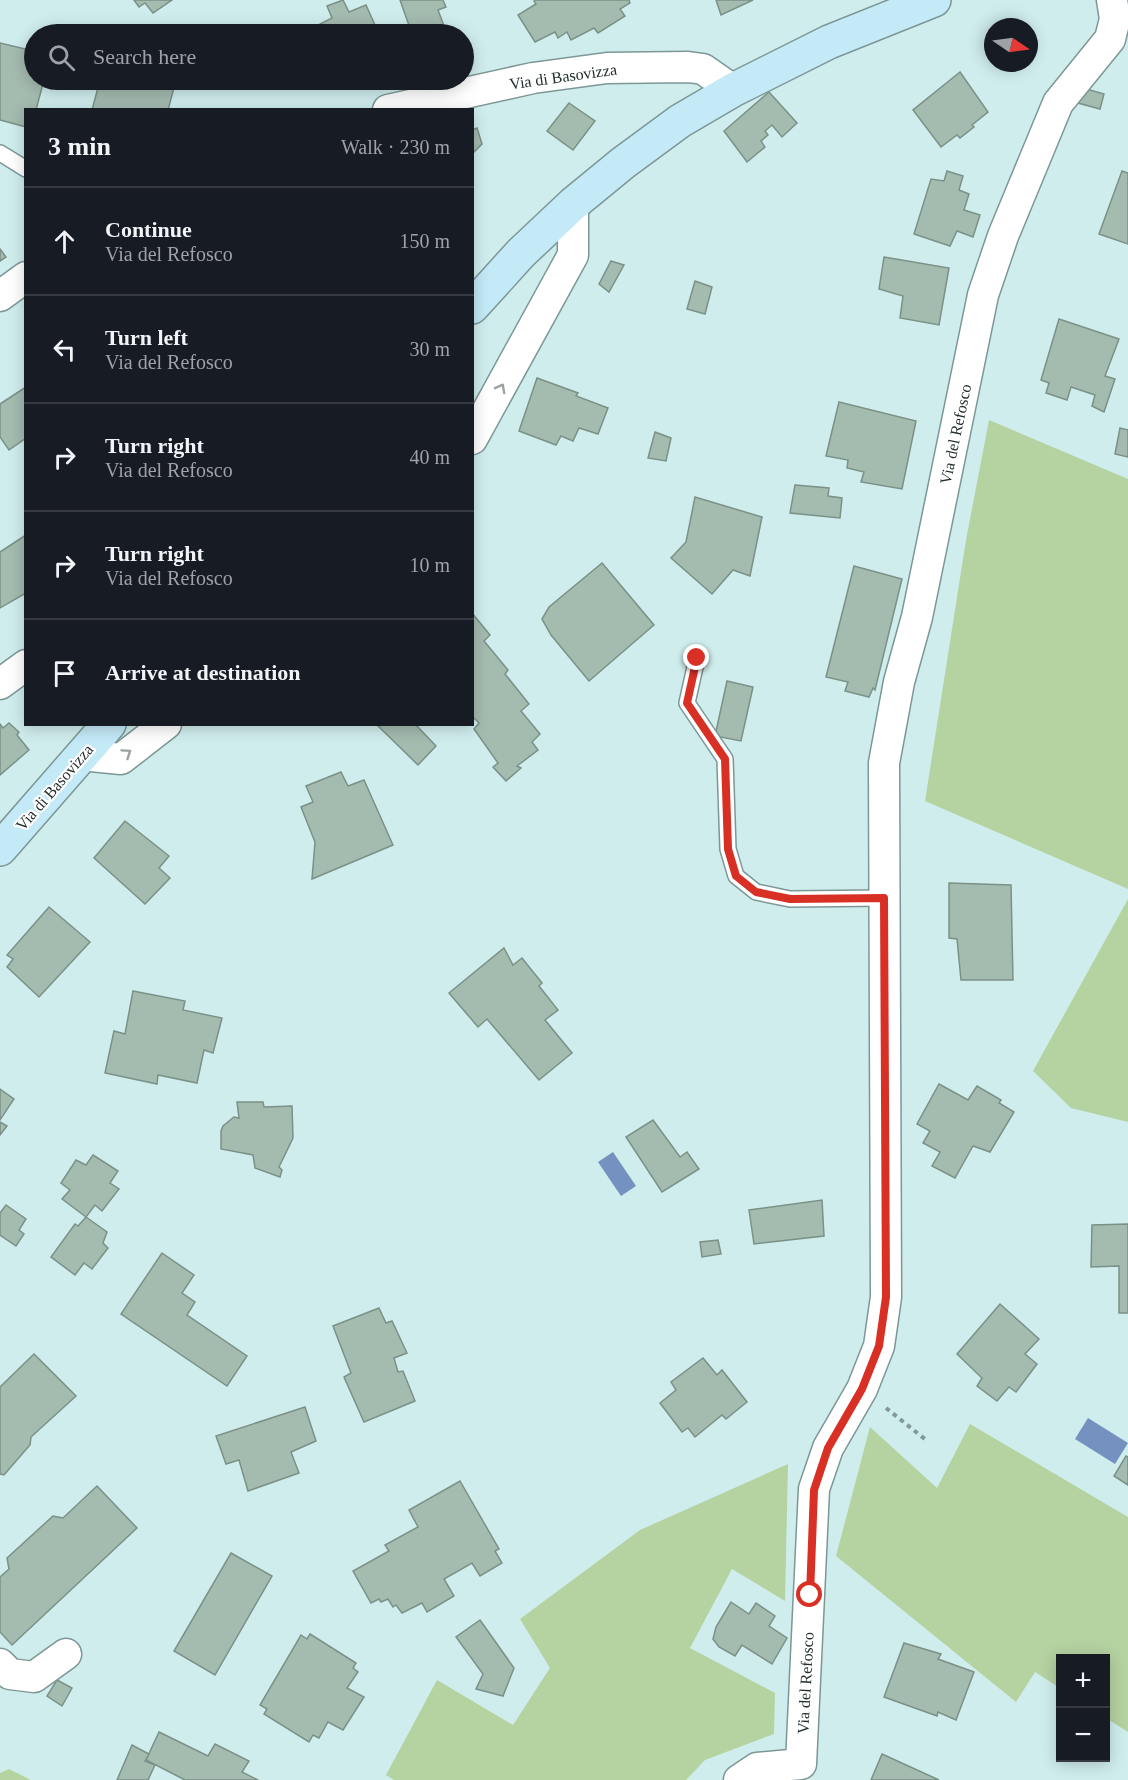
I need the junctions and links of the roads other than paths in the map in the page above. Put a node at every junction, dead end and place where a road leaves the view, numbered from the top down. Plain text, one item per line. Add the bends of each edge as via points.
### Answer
1 (934, 0) edge
2 (1112, 0) edge
3 (733, 90) junction
4 (397, 108) edge
5 (0, 153) edge
6 (24, 168) edge
7 (573, 204) junction
8 (24, 278) edge
9 (0, 296) edge
10 (474, 305) edge
11 (474, 435) edge
12 (697, 658) dead end
13 (24, 666) edge
14 (0, 684) edge
15 (107, 726) edge
16 (163, 726) edge
17 (81, 755) junction
18 (0, 849) edge
19 (884, 898) junction
20 (66, 1654) dead end
21 (0, 1664) edge
22 (800, 1772) edge
23 (739, 1780) edge

1 - 3 main road via 829,42
2 - 19 street, Via del Refosco via 1115,19 1110,39 1058,103 983,295 884,763
3 - 4 street, Via di Basovizza via 703,69 607,69 533,78
3 - 7 main road via 680,121
5 - 6 lane
7 - 10 main road
11 -> 7 street via 573,255
8 - 9 street
12 - 19 lane via 687,703 725,759 728,849 736,876 756,892 790,899
13 - 14 street
15 - 17 main road, Via di Basovizza
17 -> 16 street via 121,759
17 - 18 main road, Via di Basovizza
19 - 22 street, Via del Refosco via 886,1297 879,1346 862,1389 828,1448 814,1490
20 - 21 street via 34,1677 10,1674
22 - 23 street, Via del Refosco via 757,1768

